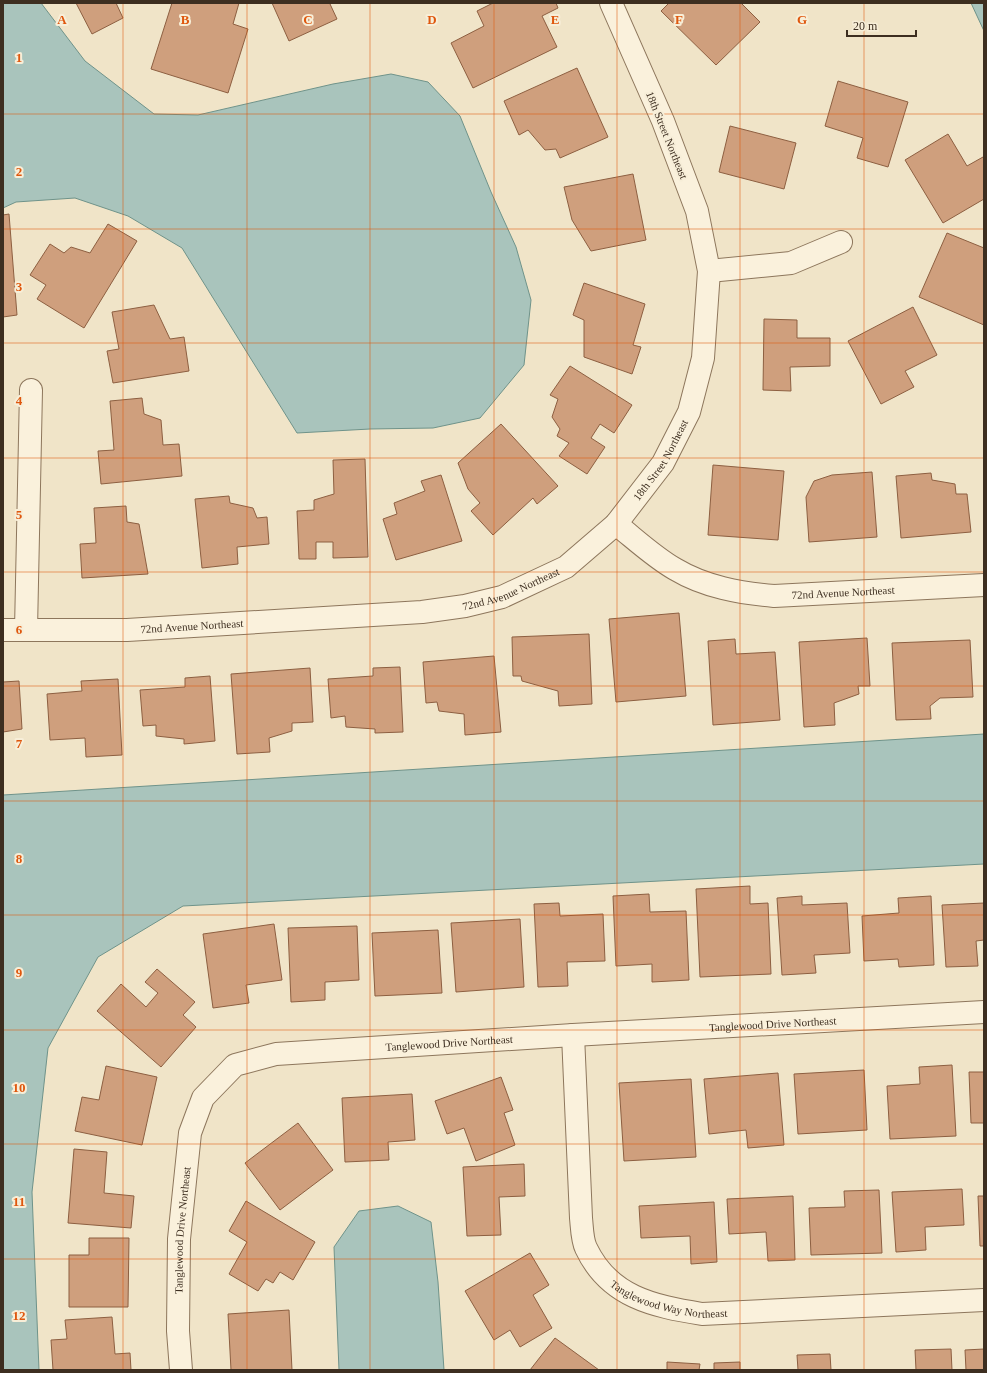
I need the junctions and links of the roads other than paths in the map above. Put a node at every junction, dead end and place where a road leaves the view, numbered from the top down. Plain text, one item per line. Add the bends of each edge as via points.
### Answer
1 (611, 3) edge
2 (841, 242) dead end
3 (709, 271) junction
4 (31, 390) dead end
5 (616, 524) junction
6 (984, 586) edge
7 (3, 630) edge
8 (26, 630) junction
9 (984, 1012) edge
10 (573, 1035) junction
11 (984, 1300) edge
12 (181, 1370) edge

1 - 3 street, 18th Street Northeast via 663,121 692,197
2 - 3 street via 791,262
3 - 5 street, 18th Street Northeast via 703,358 688,412 663,463
4 - 8 street
5 - 6 street, 72nd Avenue Northeast via 675,569 710,585 743,594 774,596
5 - 8 street, 72nd Avenue Northeast via 566,566 502,597 466,606 422,612 127,630
7 - 8 street, 72nd Avenue Northeast
9 - 10 street, Tanglewood Drive Northeast
10 - 11 street, Tanglewood Way Northeast via 581,1218 586,1247 602,1275 632,1296 664,1308 702,1314
10 - 12 street, Tanglewood Drive Northeast via 276,1054 235,1065 203,1098 190,1133 179,1239 178,1331

